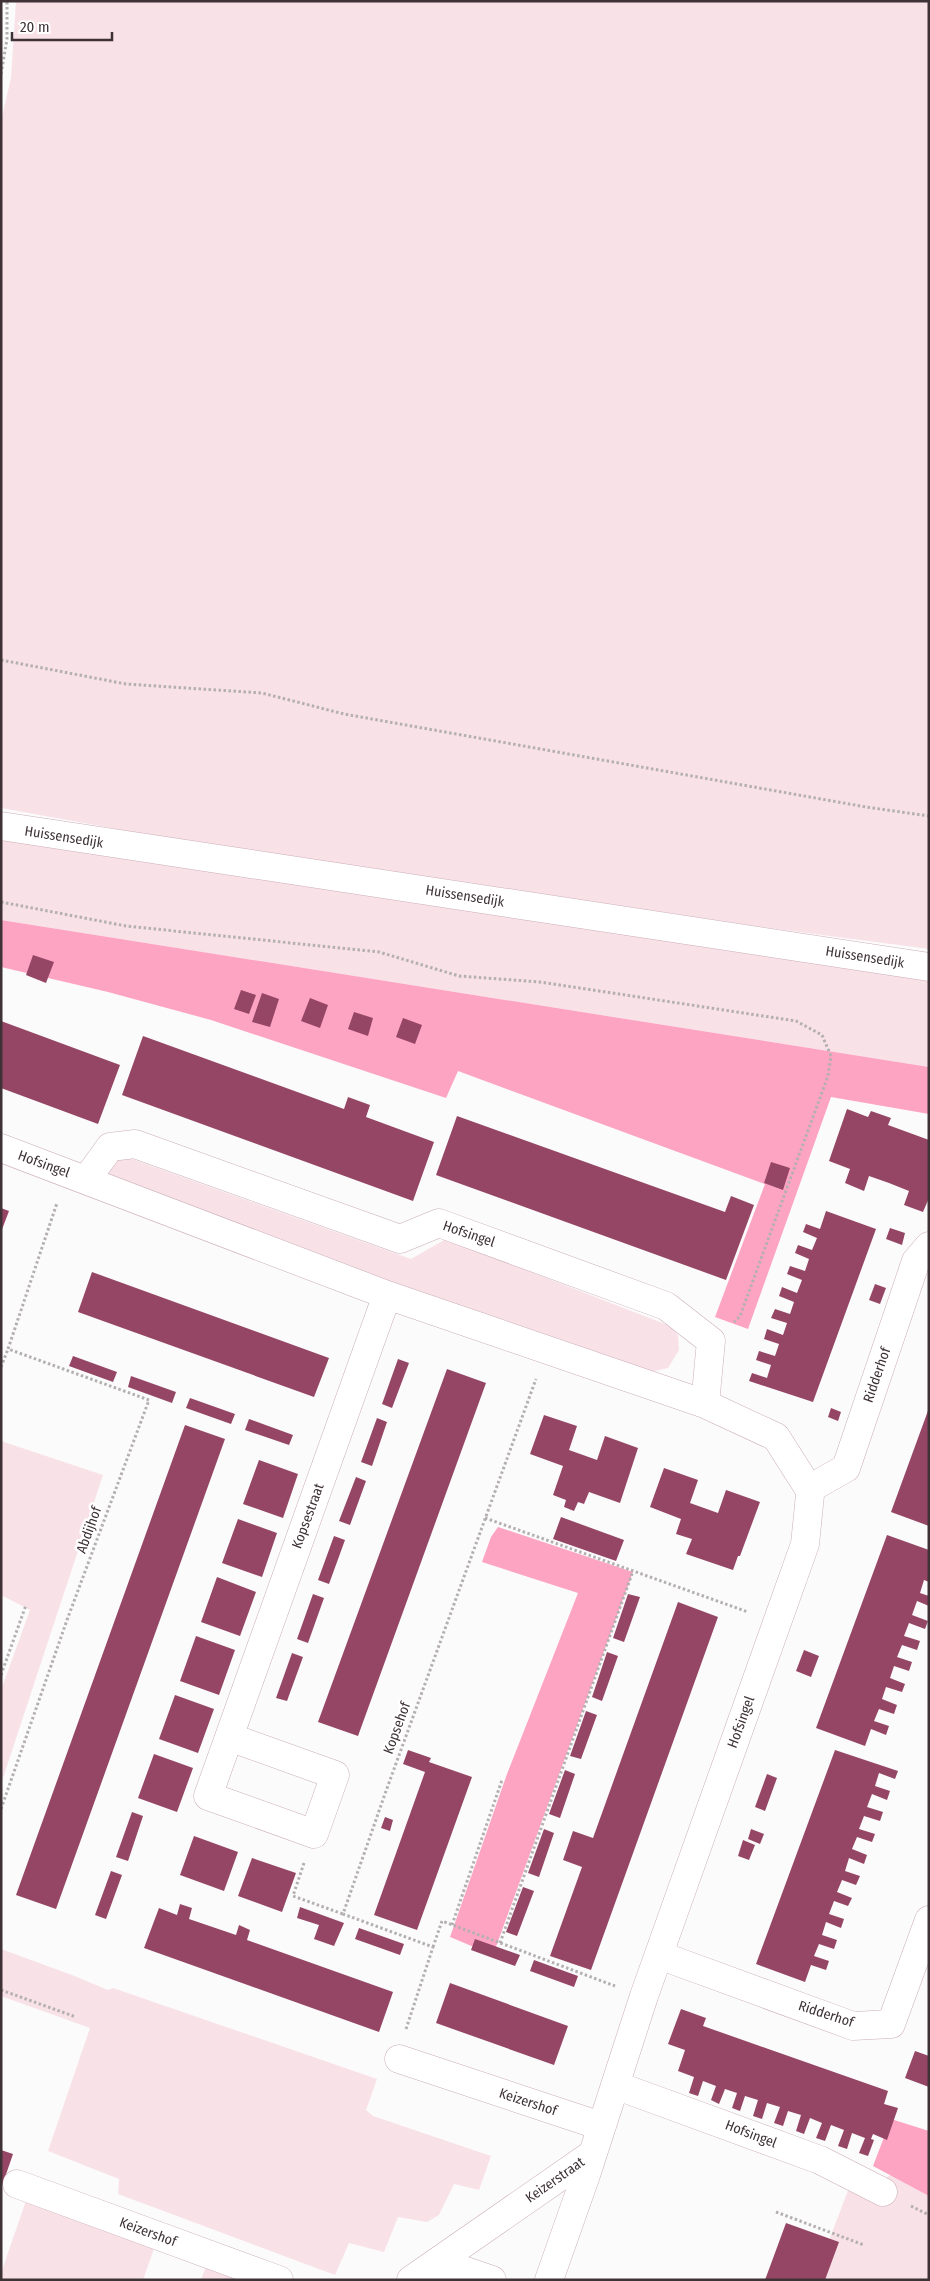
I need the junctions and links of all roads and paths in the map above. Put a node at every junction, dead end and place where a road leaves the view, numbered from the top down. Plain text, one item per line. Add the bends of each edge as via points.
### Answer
1 (7, 1) edge
2 (1, 74) edge
3 (1, 660) edge
4 (929, 816) edge
5 (1, 826) edge
6 (1, 902) edge
7 (929, 967) edge
8 (1, 1148) edge
9 (77, 1176) junction
10 (929, 1246) edge
11 (387, 1294) junction
12 (711, 1341) junction
13 (8, 1349) junction
14 (546, 1350) junction
15 (1, 1366) edge
16 (705, 1404) junction
17 (809, 1488) junction
18 (485, 1518) junction
19 (633, 1571) junction
20 (26, 1605) dead end
21 (777, 1623) junction
22 (1, 1675) edge
23 (229, 1737) junction
24 (502, 1780) dead end
25 (1, 1809) edge
26 (314, 1834) junction
27 (343, 1914) junction
28 (929, 1920) edge
29 (452, 1925) junction
30 (500, 1942) junction
31 (434, 1947) junction
32 (659, 1955) junction
33 (1, 1990) edge
34 (644, 1996) junction
35 (76, 2017) dead end
36 (405, 2030) dead end
37 (399, 2059) dead end
38 (615, 2085) junction
39 (601, 2126) junction
40 (591, 2155) junction
41 (17, 2184) dead end
42 (884, 2192) dead end
43 (776, 2212) dead end
44 (864, 2245) dead end
45 (420, 2274) edge
46 (278, 2280) edge
47 (492, 2280) edge
48 (549, 2280) edge

1 - 2 path via 7,38
3 - 4 path via 126,684 262,693 344,714
5 - 7 street, Huissensedijk
6 - 12 path via 126,926 379,952 459,976 540,982 796,1021 822,1035 832,1056 828,1076 740,1316
8 - 9 street, Hofsingel
9 - 11 street, Hofsingel
9 - 12 street, Hofsingel via 110,1147 135,1144 400,1239 439,1223 666,1306
9 - 13 path
10 - 17 street, Ridderhof via 916,1261 846,1468
11 - 14 street, Hofsingel
11 - 23 street, Kopsestraat
12 - 16 street
13 - 15 path
13 - 25 path, Abdijhof via 149,1400
14 - 16 street, Hofsingel
14 - 18 path, Kopsehof
16 - 17 street, Hofsingel via 776,1437
17 - 21 street, Hofsingel via 805,1544
18 - 19 path
18 - 27 path, Kopsehof
19 - 21 path
19 - 30 path
20 - 22 path
21 - 32 street, Hofsingel
23 - 26 street, Kopsestraat via 208,1796
23 - 26 street via 335,1775
24 - 29 path
26 - 27 path via 293,1896
27 - 31 path
28 - 32 street, Ridderhof via 891,2024 853,2026
29 - 30 path
29 - 31 path via 442,1921
30 - 34 path
31 - 36 path
32 - 34 street, Hofsingel
33 - 35 path
34 - 38 street, Hofsingel
37 - 39 street, Keizershof
38 - 39 street, Hofsingel
38 - 42 street, Hofsingel via 820,2160
39 - 40 street, Hofsingel
40 - 45 street, Keizerstraat
40 - 48 street, Keizerstraat
41 - 46 street, Keizershof
43 - 44 path
45 - 47 street via 460,2270

